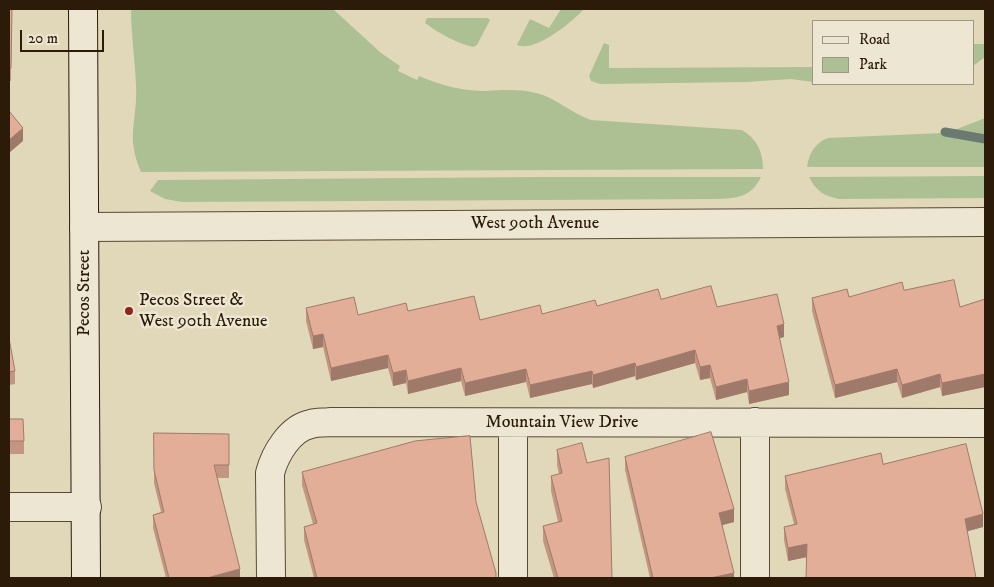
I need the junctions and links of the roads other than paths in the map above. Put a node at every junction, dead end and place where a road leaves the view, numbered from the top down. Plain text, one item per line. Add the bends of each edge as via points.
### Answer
1 (83, 9) edge
2 (985, 222) edge
3 (84, 226) junction
4 (755, 422) junction
5 (513, 423) junction
6 (985, 423) edge
7 (9, 507) edge
8 (86, 507) junction
9 (86, 578) edge
10 (271, 578) edge
11 (513, 578) edge
12 (755, 578) edge

1 - 3 street, Pecos Street
2 - 3 street, West 90th Avenue
3 - 8 street, Pecos Street
4 - 5 street, Mountain View Drive
4 - 6 street, Mountain View Drive
4 - 12 street
5 - 10 street, Mountain View Drive via 330,422 301,428 285,442 270,473
5 - 11 street
7 - 8 street
8 - 9 street, Pecos Street

